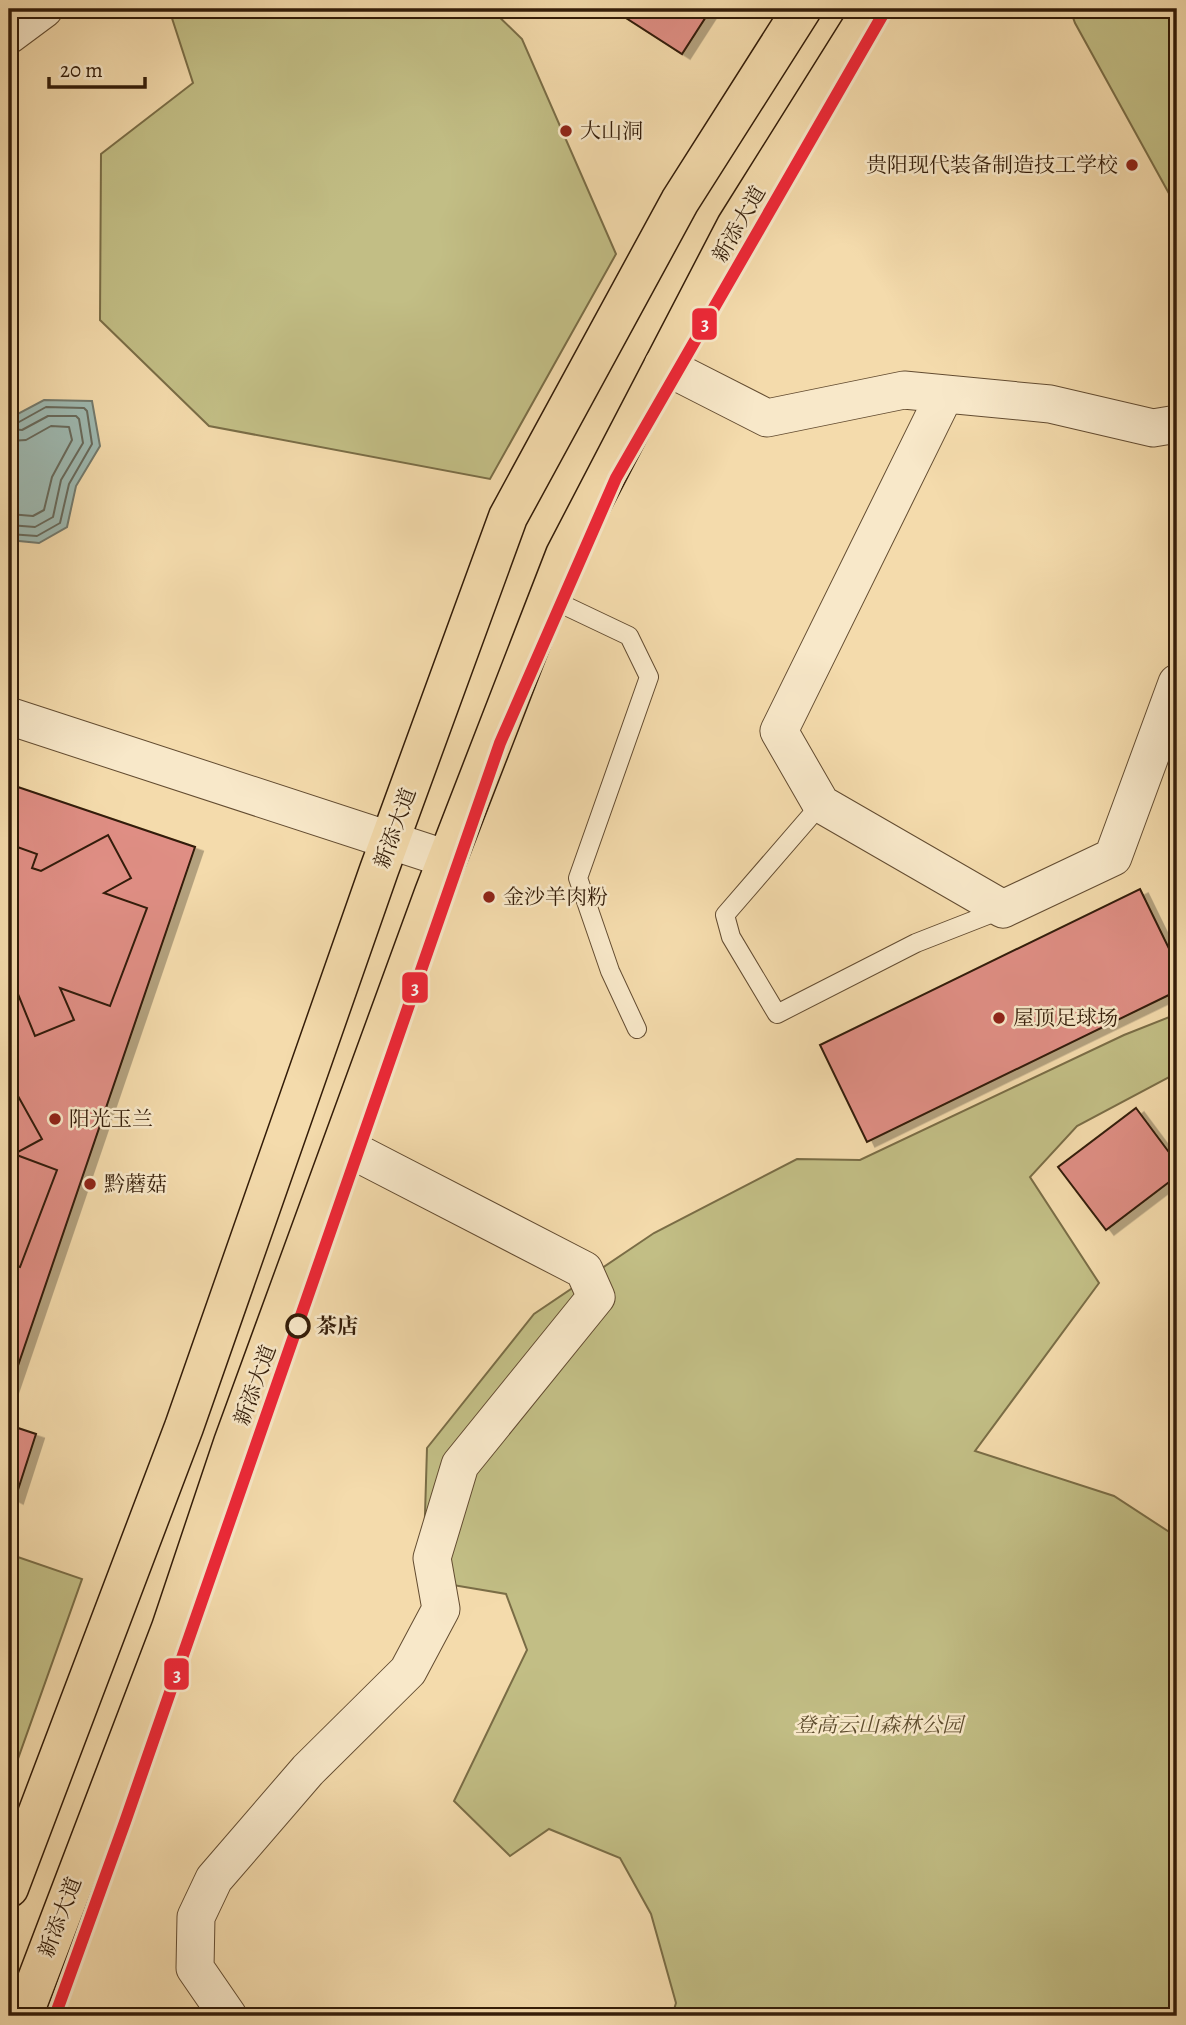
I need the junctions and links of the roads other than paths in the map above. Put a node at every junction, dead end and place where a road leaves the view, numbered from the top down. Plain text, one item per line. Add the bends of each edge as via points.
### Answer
1 (44, 9) edge
2 (802, 9) edge
3 (872, 9) edge
4 (9, 35) edge
5 (663, 365) junction
6 (945, 394) junction
7 (1177, 424) edge
8 (549, 598) junction
9 (1177, 683) edge
10 (9, 716) edge
11 (821, 804) junction
12 (390, 841) junction
13 (447, 859) junction
14 (1003, 909) junction
15 (637, 1029) dead end
16 (342, 1145) junction
17 (9, 1888) edge
18 (23, 2016) edge
19 (228, 2016) edge

1 - 4 street
2 - 12 main road, 新添大道 via 680,201 508,517
3 - 5 main road, 新添大道 via 736,226
5 - 6 street via 768,418 904,390
5 - 8 main road, 新添大道 via 565,555
6 - 7 street via 1050,404 1153,428
6 - 11 street via 779,732
8 - 13 main road, 新添大道
8 - 15 lane via 629,636 649,677 578,878 610,971
9 - 14 street via 1112,857
10 - 12 street
11 - 14 street
11 - 14 lane via 724,915 731,937 777,1014 916,943
12 - 13 street
12 - 17 main road, 新添大道 via 184,1427
13 - 16 main road, 新添大道
16 - 18 main road, 新添大道 via 170,1628
16 - 19 street via 584,1270 596,1297 460,1465 432,1558 440,1609 408,1671 308,1770 214,1879 196,1917 195,1968

